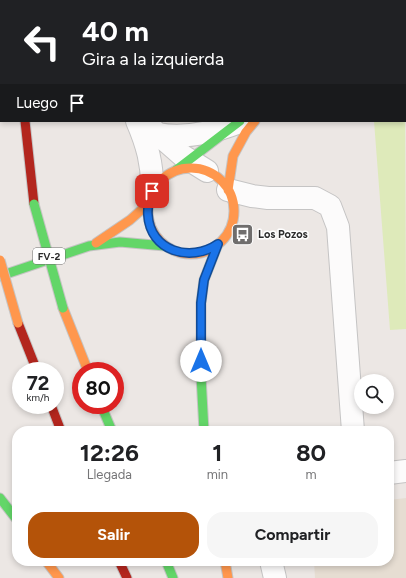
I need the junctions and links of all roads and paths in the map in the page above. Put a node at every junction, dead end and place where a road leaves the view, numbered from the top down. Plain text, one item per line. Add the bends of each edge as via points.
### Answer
1 (24, 122) edge
2 (137, 122) edge
3 (241, 122) edge
4 (243, 122) edge
5 (244, 122) edge
6 (150, 128) edge
7 (199, 166) junction
8 (172, 172) junction
9 (228, 190) junction
10 (150, 197) junction
11 (218, 244) junction
12 (89, 246) junction
13 (165, 246) junction
14 (0, 260) edge
15 (0, 276) edge
16 (33, 362) edge
17 (84, 362) edge
18 (54, 414) edge
19 (105, 414) edge
20 (59, 426) edge
21 (110, 426) edge
22 (204, 426) edge
23 (353, 426) edge
24 (406, 471) edge
25 (394, 472) edge
26 (0, 498) edge
27 (12, 514) edge
28 (50, 566) edge
29 (121, 566) edge
30 (168, 566) edge
31 (226, 566) edge
32 (272, 566) edge
33 (59, 578) edge
34 (127, 578) edge
35 (173, 578) edge
36 (228, 578) edge
37 (275, 578) edge

1 - 17 main road, FV-2, bridge via 34,204 63,308
2 - 10 street via 148,150 153,174
3 - 6 street via 200,134 174,137
4 - 7 main road
5 - 9 main road via 246,132 233,156
6 - 7 street
7 - 8 main road
7 - 8 main road
7 - 9 main road via 222,181
8 - 10 main road via 160,180
9 - 11 main road via 232,201 233,221
9 - 23 street via 268,198 315,198 330,206 338,227
10 - 12 main road via 138,215
10 - 13 main road via 148,216 151,228 156,238
11 - 13 main road via 195,254
11 - 22 main road via 204,280 201,303
12 - 13 main road via 120,242
12 - 15 main road
14 - 16 main road, bridge via 18,323
18 - 20 main road
19 - 21 main road
24 - 25 street
26 - 27 main road
28 - 33 main road
29 - 34 main road
30 - 35 main road
31 - 36 main road
32 - 37 street

